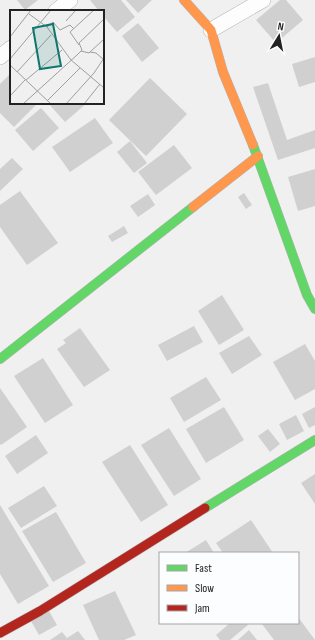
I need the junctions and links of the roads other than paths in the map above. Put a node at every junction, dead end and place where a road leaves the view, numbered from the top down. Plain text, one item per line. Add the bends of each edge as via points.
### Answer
1 (70, 0) edge
2 (184, 0) edge
3 (263, 0) edge
4 (57, 10) edge
5 (211, 30) junction
6 (10, 49) edge
7 (0, 57) edge
8 (258, 156) junction
9 (315, 309) edge
10 (0, 359) edge
11 (315, 440) edge
12 (0, 633) edge

1 - 4 street
2 - 5 street
3 - 5 street
5 - 8 street via 223,72
6 - 7 street
8 - 9 street via 307,295
8 - 10 street
11 - 12 street via 40,611

